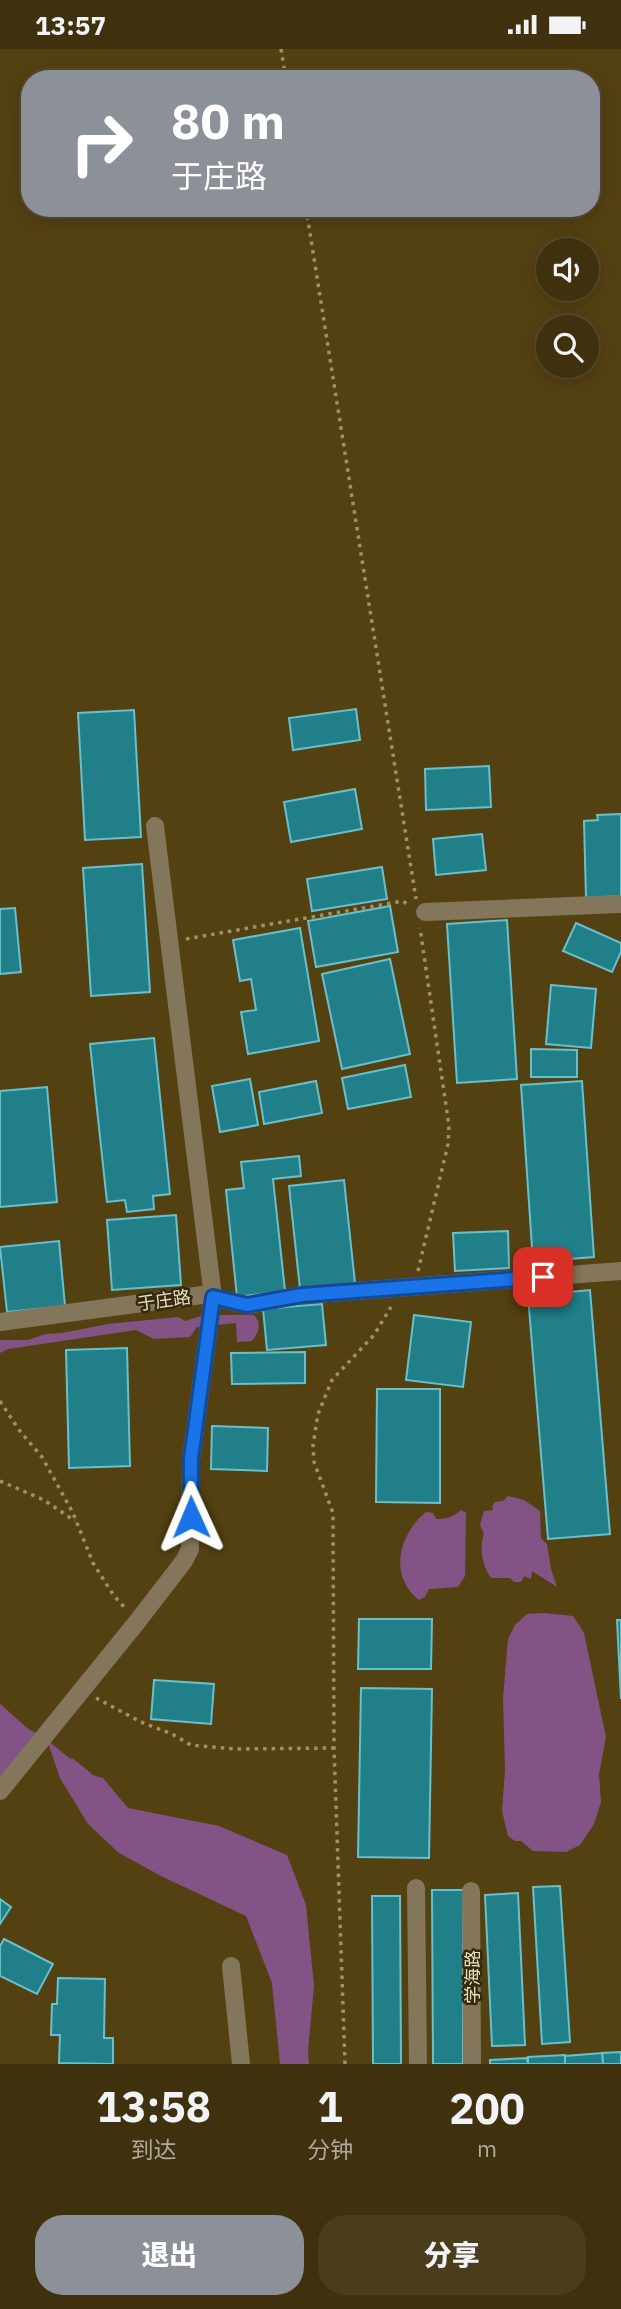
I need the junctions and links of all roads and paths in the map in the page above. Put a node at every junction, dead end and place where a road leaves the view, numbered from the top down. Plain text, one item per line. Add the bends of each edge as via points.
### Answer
1 (281, 49) edge
2 (284, 70) edge
3 (307, 217) edge
4 (155, 826) dead end
5 (621, 904) edge
6 (422, 912) junction
7 (169, 943) junction
8 (621, 1271) edge
9 (408, 1287) junction
10 (213, 1297) junction
11 (0, 1322) edge
12 (0, 1401) edge
13 (0, 1481) edge
14 (77, 1522) junction
15 (137, 1622) junction
16 (81, 1690) junction
17 (334, 1748) junction
18 (0, 1791) edge
19 (416, 1888) dead end
20 (471, 1891) dead end
21 (231, 1966) dead end
22 (241, 2064) edge
23 (345, 2064) edge
24 (418, 2064) edge
25 (472, 2064) edge

1 - 2 path
3 - 6 path
4 - 7 street
5 - 6 street
6 - 7 path via 403,901
6 - 9 path via 449,1126
7 - 10 street
8 - 9 street, 于庄路
9 - 10 street, 于庄路 via 302,1295 247,1305
9 - 17 path via 374,1335 332,1380 318,1414 313,1445 314,1462 333,1513
10 - 11 street, 于庄路
10 - 15 street via 191,1459 190,1549
12 - 14 path via 42,1457
13 - 14 path via 44,1500
14 - 15 path via 102,1579
15 - 16 street
16 - 17 path via 191,1745
16 - 18 street
17 - 23 path
19 - 24 street
20 - 25 street, 学海路
21 - 22 street

